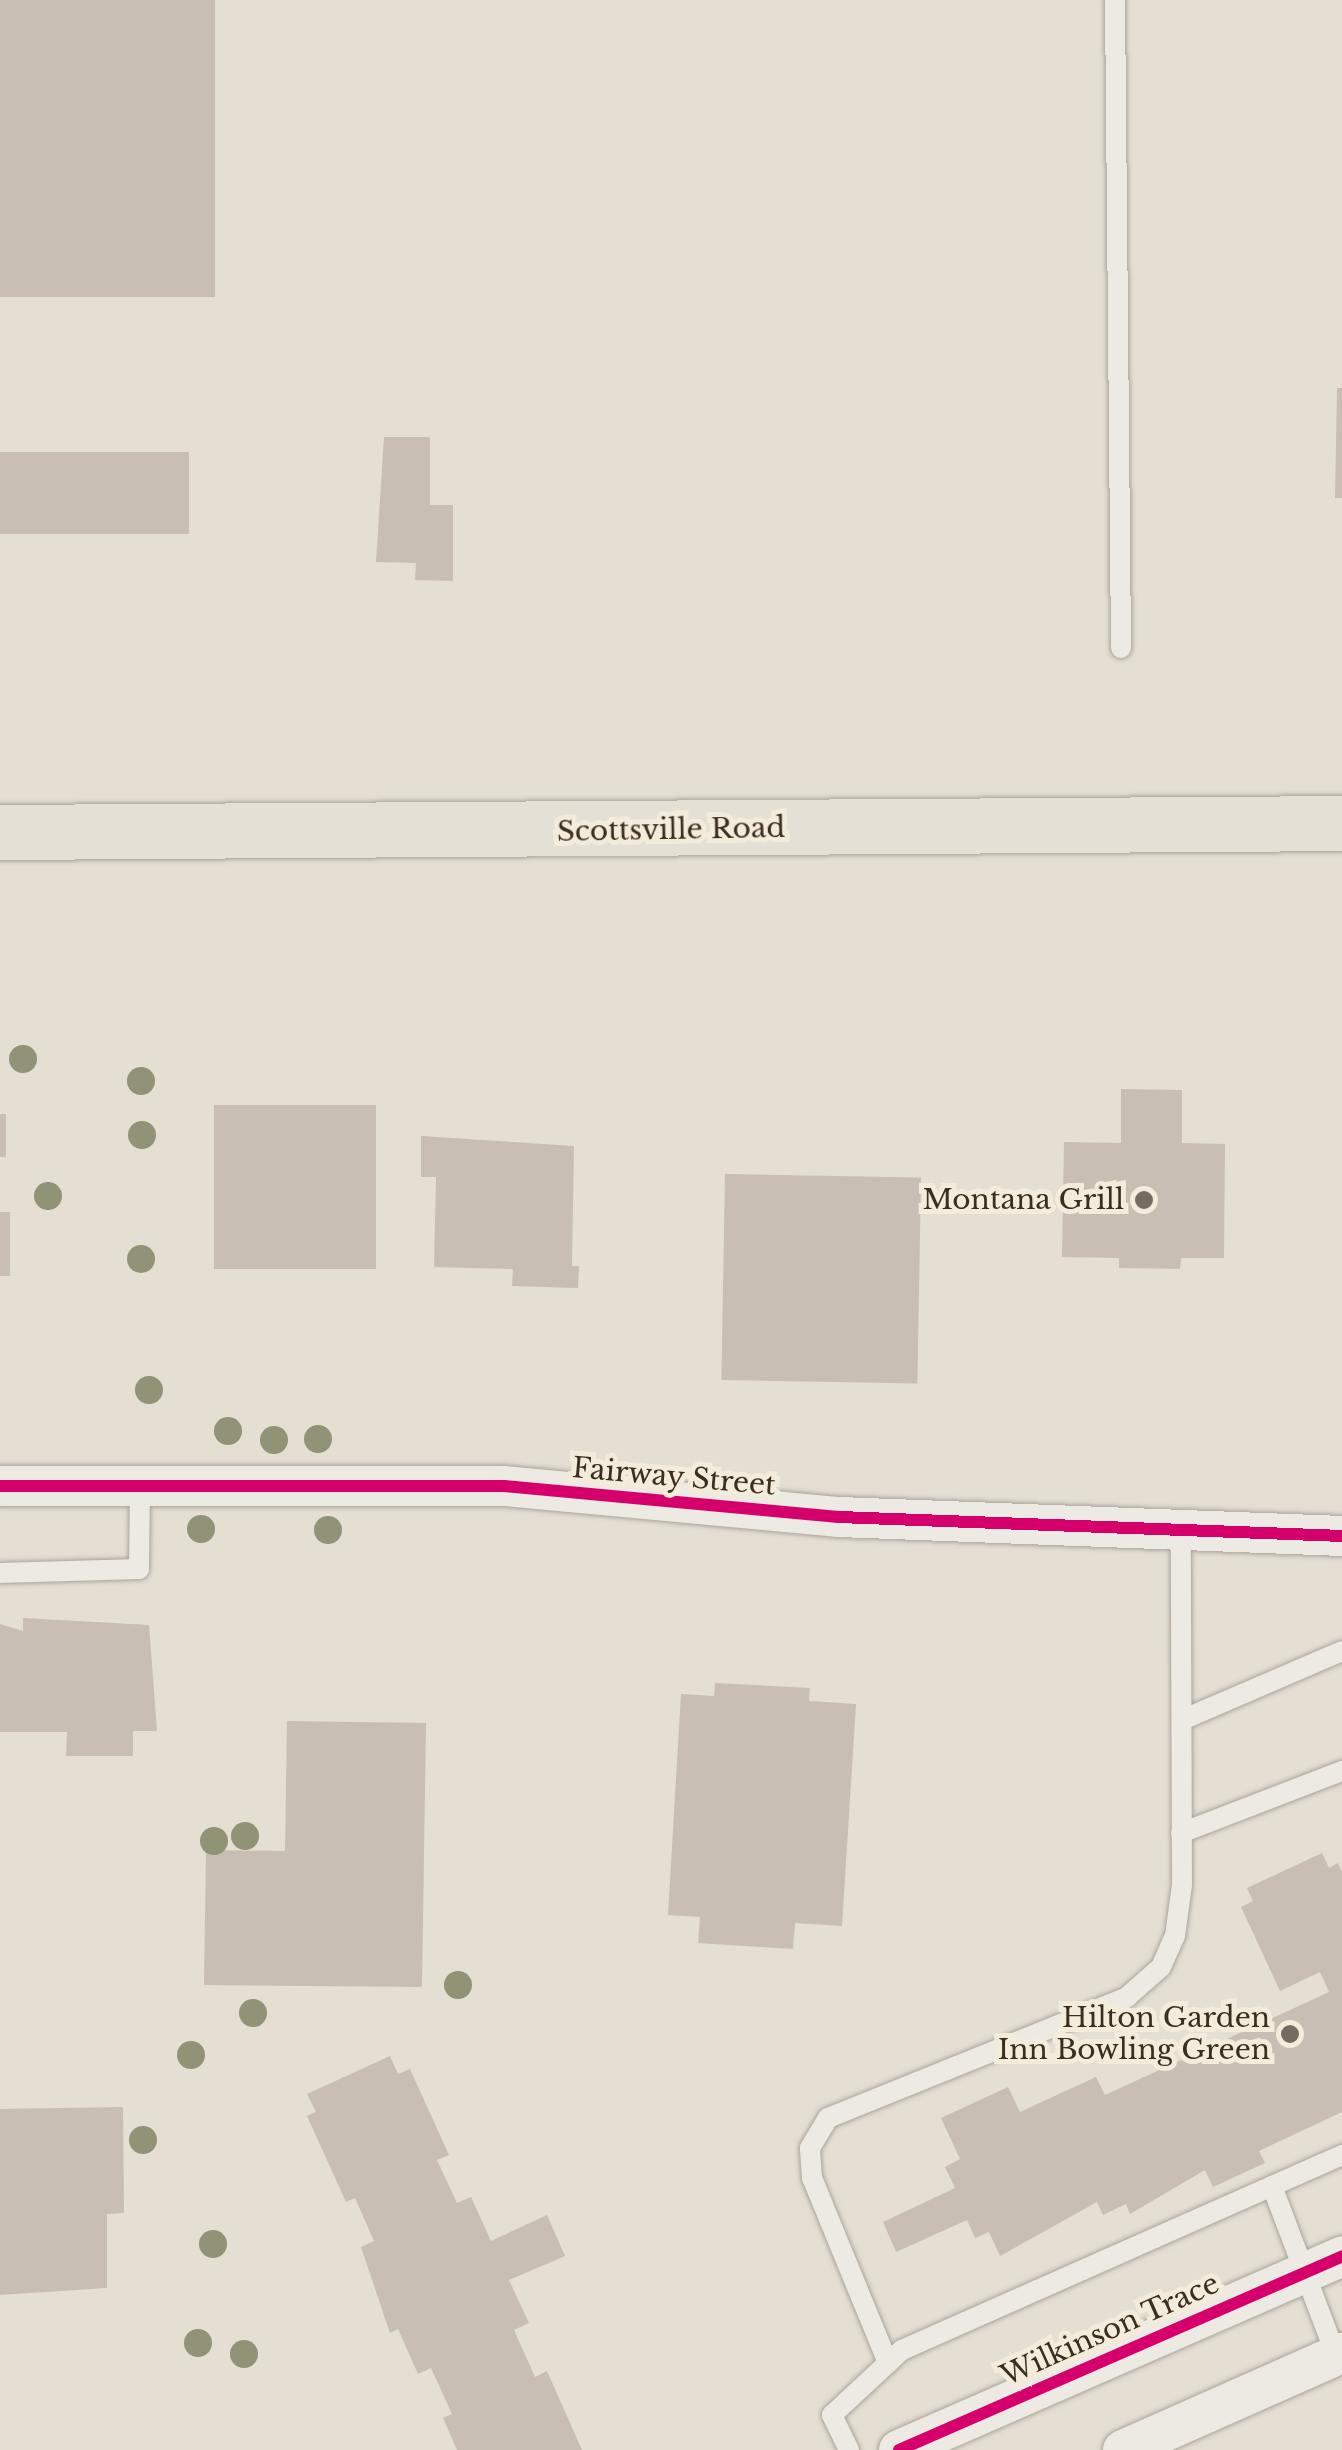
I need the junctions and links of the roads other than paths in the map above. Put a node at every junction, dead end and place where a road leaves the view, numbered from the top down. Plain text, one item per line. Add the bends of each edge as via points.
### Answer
1 (1115, 0) edge
2 (1121, 648) dead end
3 (1342, 824) edge
4 (0, 832) edge
5 (140, 1485) junction
6 (0, 1486) edge
7 (1181, 1526) junction
8 (1342, 1536) edge
9 (0, 1573) edge
10 (1342, 1651) edge
11 (1182, 1720) junction
12 (1342, 1770) edge
13 (1182, 1834) junction
14 (1342, 2155) edge
15 (1272, 2186) junction
16 (1324, 2264) edge
17 (1339, 2354) edge
18 (888, 2363) junction
19 (848, 2450) edge
20 (899, 2450) edge
21 (1123, 2450) edge

1 - 2 lane
3 - 4 main road, Scottsville Road
5 - 6 street, Fairway Street
5 - 7 street, Fairway Street via 504,1486 838,1517
5 - 9 lane via 140,1568
7 - 8 street, Fairway Street
7 - 11 lane
10 - 11 lane
11 - 13 lane
12 - 13 lane
13 - 18 lane via 1176,1936 1161,1968 1127,1997 828,2118 810,2148 812,2178
14 - 15 lane
15 - 16 lane
15 - 18 lane via 902,2350
16 - 17 lane
16 - 20 street, Wilkinson Trace
17 - 21 street
18 - 19 lane via 832,2415

